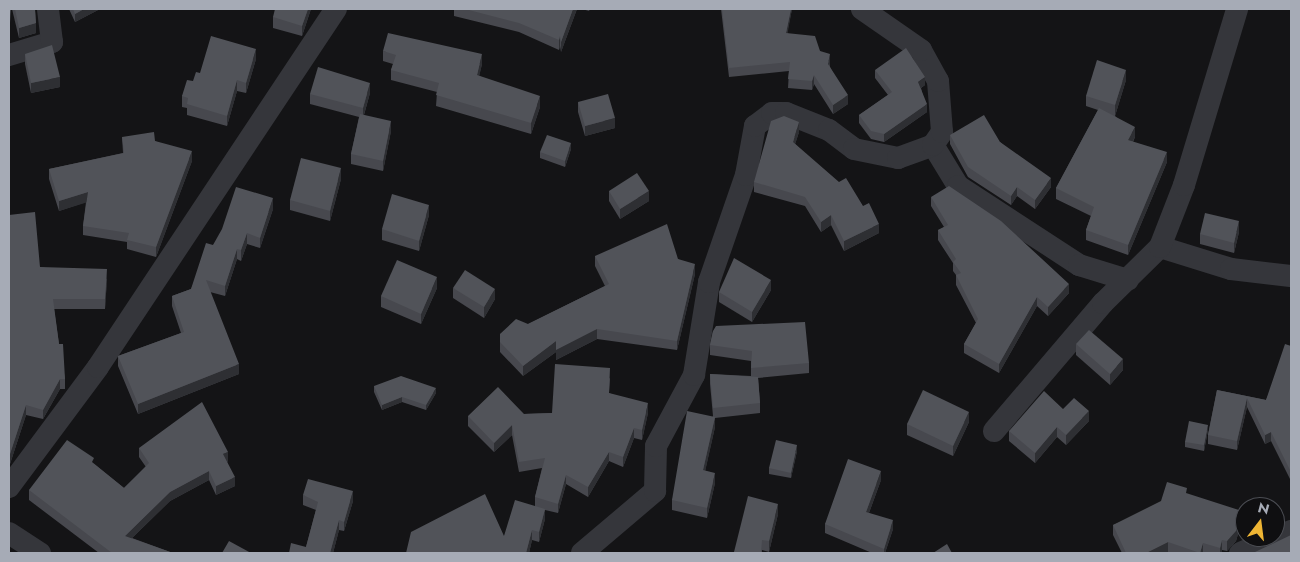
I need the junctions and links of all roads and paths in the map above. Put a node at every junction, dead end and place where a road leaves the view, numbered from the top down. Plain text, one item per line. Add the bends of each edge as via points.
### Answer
1 (48, 9) edge
2 (336, 9) edge
3 (862, 9) edge
4 (1237, 9) edge
5 (9, 55) edge
6 (933, 145) junction
7 (1160, 247) junction
8 (1291, 276) edge
9 (1128, 280) junction
10 (994, 431) dead end
11 (9, 487) edge
12 (1291, 531) edge
13 (9, 533) edge
14 (40, 553) edge
15 (582, 553) edge
16 (1240, 553) edge

1 - 5 street via 52,42
2 - 11 street via 98,367
3 - 6 street via 922,50 938,81 944,117 942,132
4 - 7 street via 1184,186
6 - 9 street via 958,186 1079,265
6 - 15 street via 898,158 854,149 829,130 786,113 772,113 755,126 746,175 709,282 694,375 656,446 655,491
7 - 8 street via 1231,269
7 - 9 street
9 - 10 street via 1082,326
12 - 16 street
13 - 14 street

